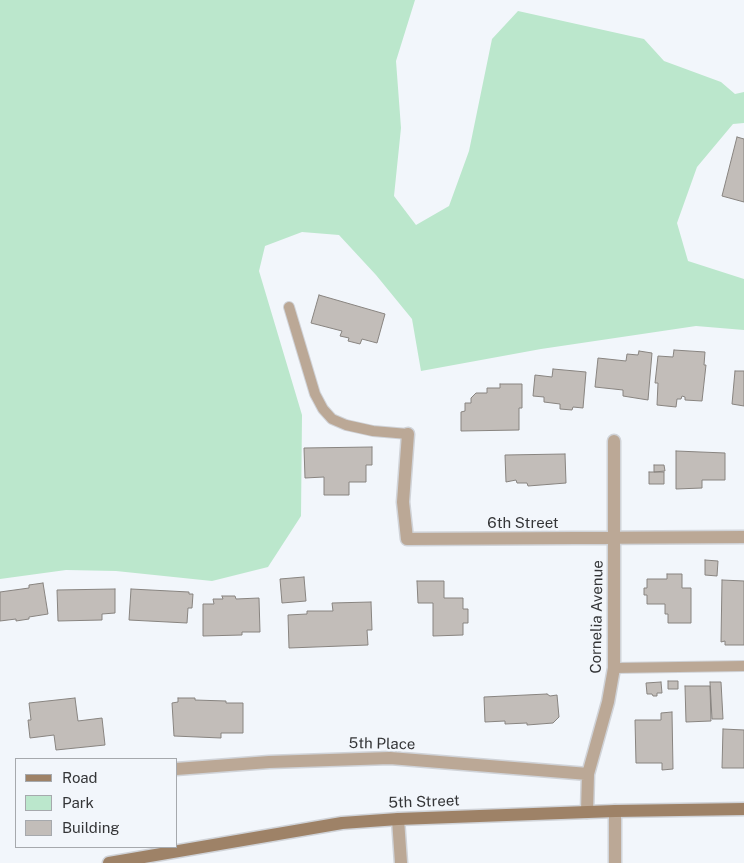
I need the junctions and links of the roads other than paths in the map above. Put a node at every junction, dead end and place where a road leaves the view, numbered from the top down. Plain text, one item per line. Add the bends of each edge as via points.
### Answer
1 (289, 308) dead end
2 (408, 434) joint
3 (614, 441) dead end
4 (744, 537) edge
5 (614, 539) junction
6 (744, 666) edge
7 (614, 668) junction
8 (178, 769) edge
9 (588, 774) junction
10 (744, 809) edge
11 (615, 811) junction
12 (587, 812) junction
13 (398, 819) junction
14 (109, 863) edge
15 (401, 863) edge
16 (615, 863) edge

1 - 2 lane via 315,394 332,419 373,431
2 - 5 street, 6th Street via 402,502 407,539
3 - 5 street, Cornelia Avenue
4 - 5 street, 6th Street
5 - 7 street, Cornelia Avenue
6 - 7 lane
7 - 9 street, Cornelia Avenue
8 - 9 street, 5th Place via 390,758
9 - 12 street, Cornelia Avenue
10 - 11 main road, 5th Street
11 - 12 main road, 5th Street
11 - 16 street
12 - 13 main road, 5th Street
13 - 14 main road, 5th Street via 342,823
13 - 15 street

